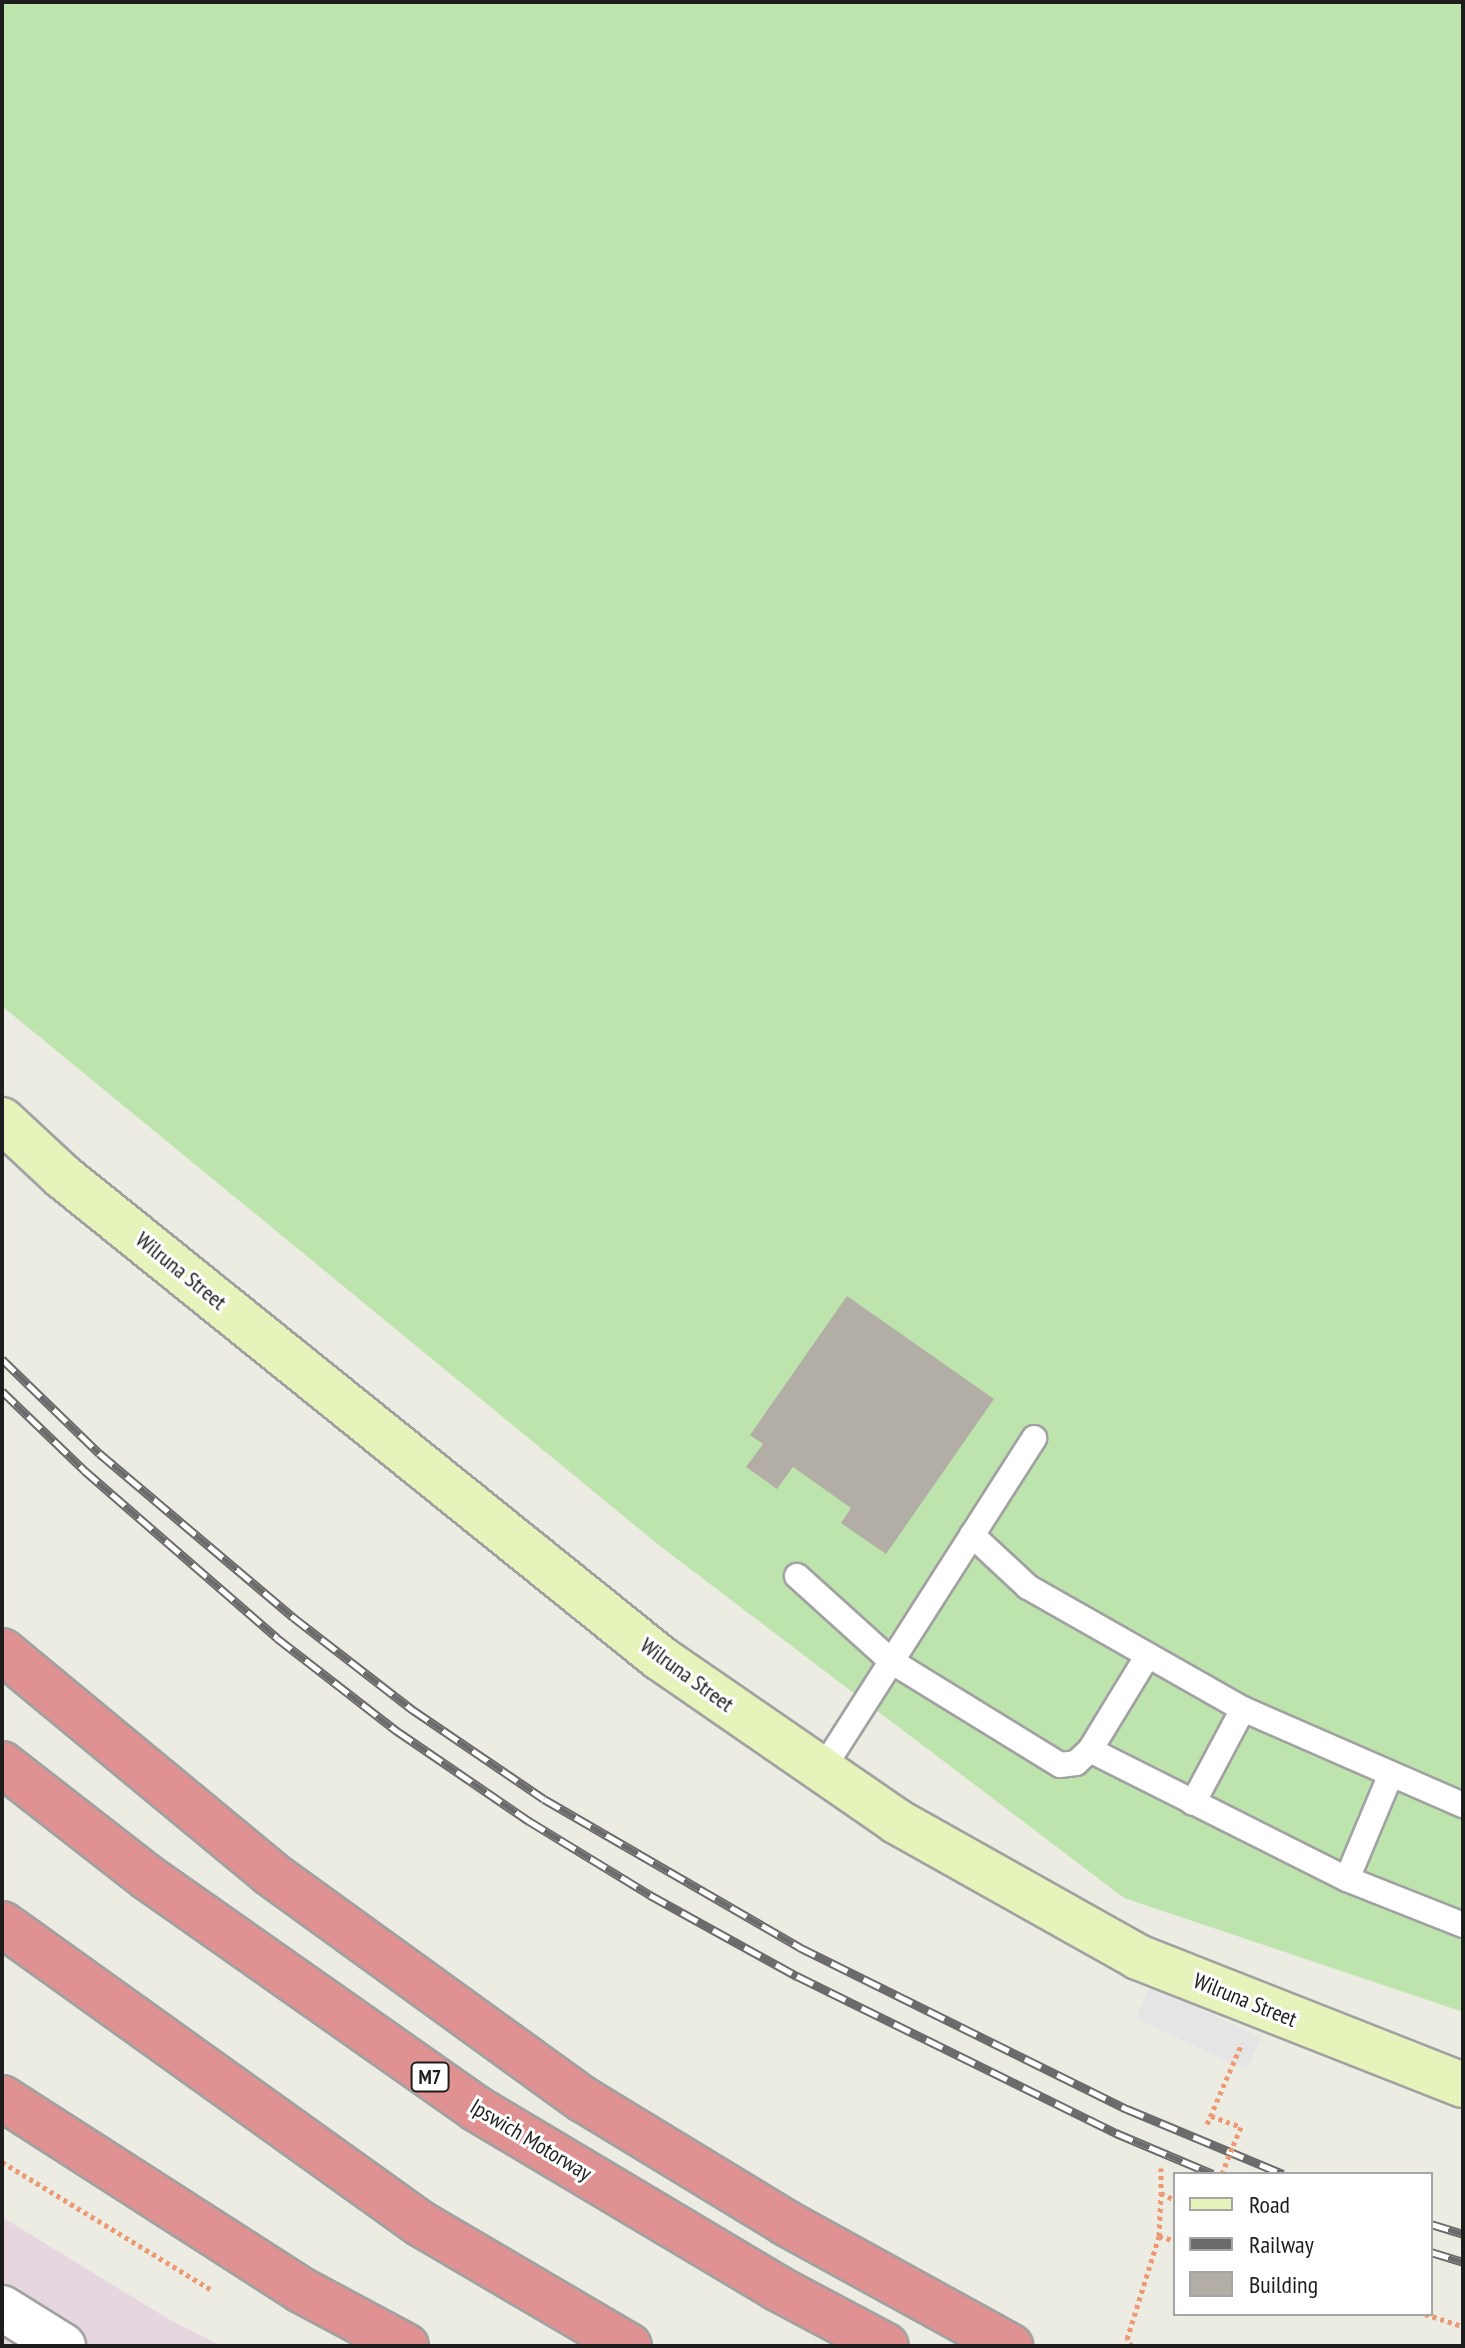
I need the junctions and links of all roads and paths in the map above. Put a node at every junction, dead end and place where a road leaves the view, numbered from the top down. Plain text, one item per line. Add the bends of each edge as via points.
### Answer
1 (2, 1120) edge
2 (1034, 1438) dead end
3 (972, 1535) junction
4 (797, 1576) dead end
5 (2, 1651) edge
6 (1148, 1655) junction
7 (891, 1661) junction
8 (1243, 1709) junction
9 (1090, 1750) junction
10 (2, 1764) edge
11 (822, 1770) junction
12 (1391, 1774) junction
13 (1193, 1803) junction
14 (1463, 1805) edge
15 (1347, 1879) junction
16 (2, 1924) edge
17 (1463, 1925) edge
18 (1258, 2005) junction
19 (1463, 2085) edge
20 (2, 2098) edge
21 (1211, 2116) junction
22 (1207, 2124) dead end
23 (2, 2162) edge
24 (1161, 2168) dead end
25 (1223, 2172) edge
26 (1161, 2193) junction
27 (1173, 2199) edge
28 (1159, 2236) junction
29 (1173, 2240) edge
30 (224, 2298) dead end
31 (2, 2308) edge
32 (1431, 2316) edge
33 (1463, 2326) edge
34 (63, 2346) edge
35 (406, 2346) edge
36 (629, 2346) edge
37 (886, 2346) edge
38 (1010, 2346) edge
39 (1132, 2346) edge

1 - 11 main road, Wilruna Street via 62,1176 660,1658
2 - 3 lane
3 - 6 lane via 1028,1587
3 - 7 lane
4 - 7 lane
5 - 38 highway via 270,1873 584,2100 786,2223
6 - 8 lane
6 - 9 lane
7 - 9 lane via 1046,1760 1076,1763
7 - 11 lane
8 - 12 lane
8 - 13 lane
9 - 13 lane
10 - 37 highway, Ipswich Motorway / M7 via 185,1905 477,2109 777,2288
11 - 18 main road, Wilruna Street via 896,1821 1138,1957
12 - 14 lane
12 - 15 lane
13 - 15 lane
15 - 17 lane
16 - 36 highway via 421,2224
18 - 19 main road, Wilruna Street
18 - 21 path
20 - 35 highway via 301,2290
21 - 22 path
21 - 25 path, bridge via 1241,2127
23 - 30 path
24 - 26 path
26 - 27 path
26 - 28 path
28 - 29 path
28 - 39 path via 1127,2339
31 - 34 street
32 - 33 path

